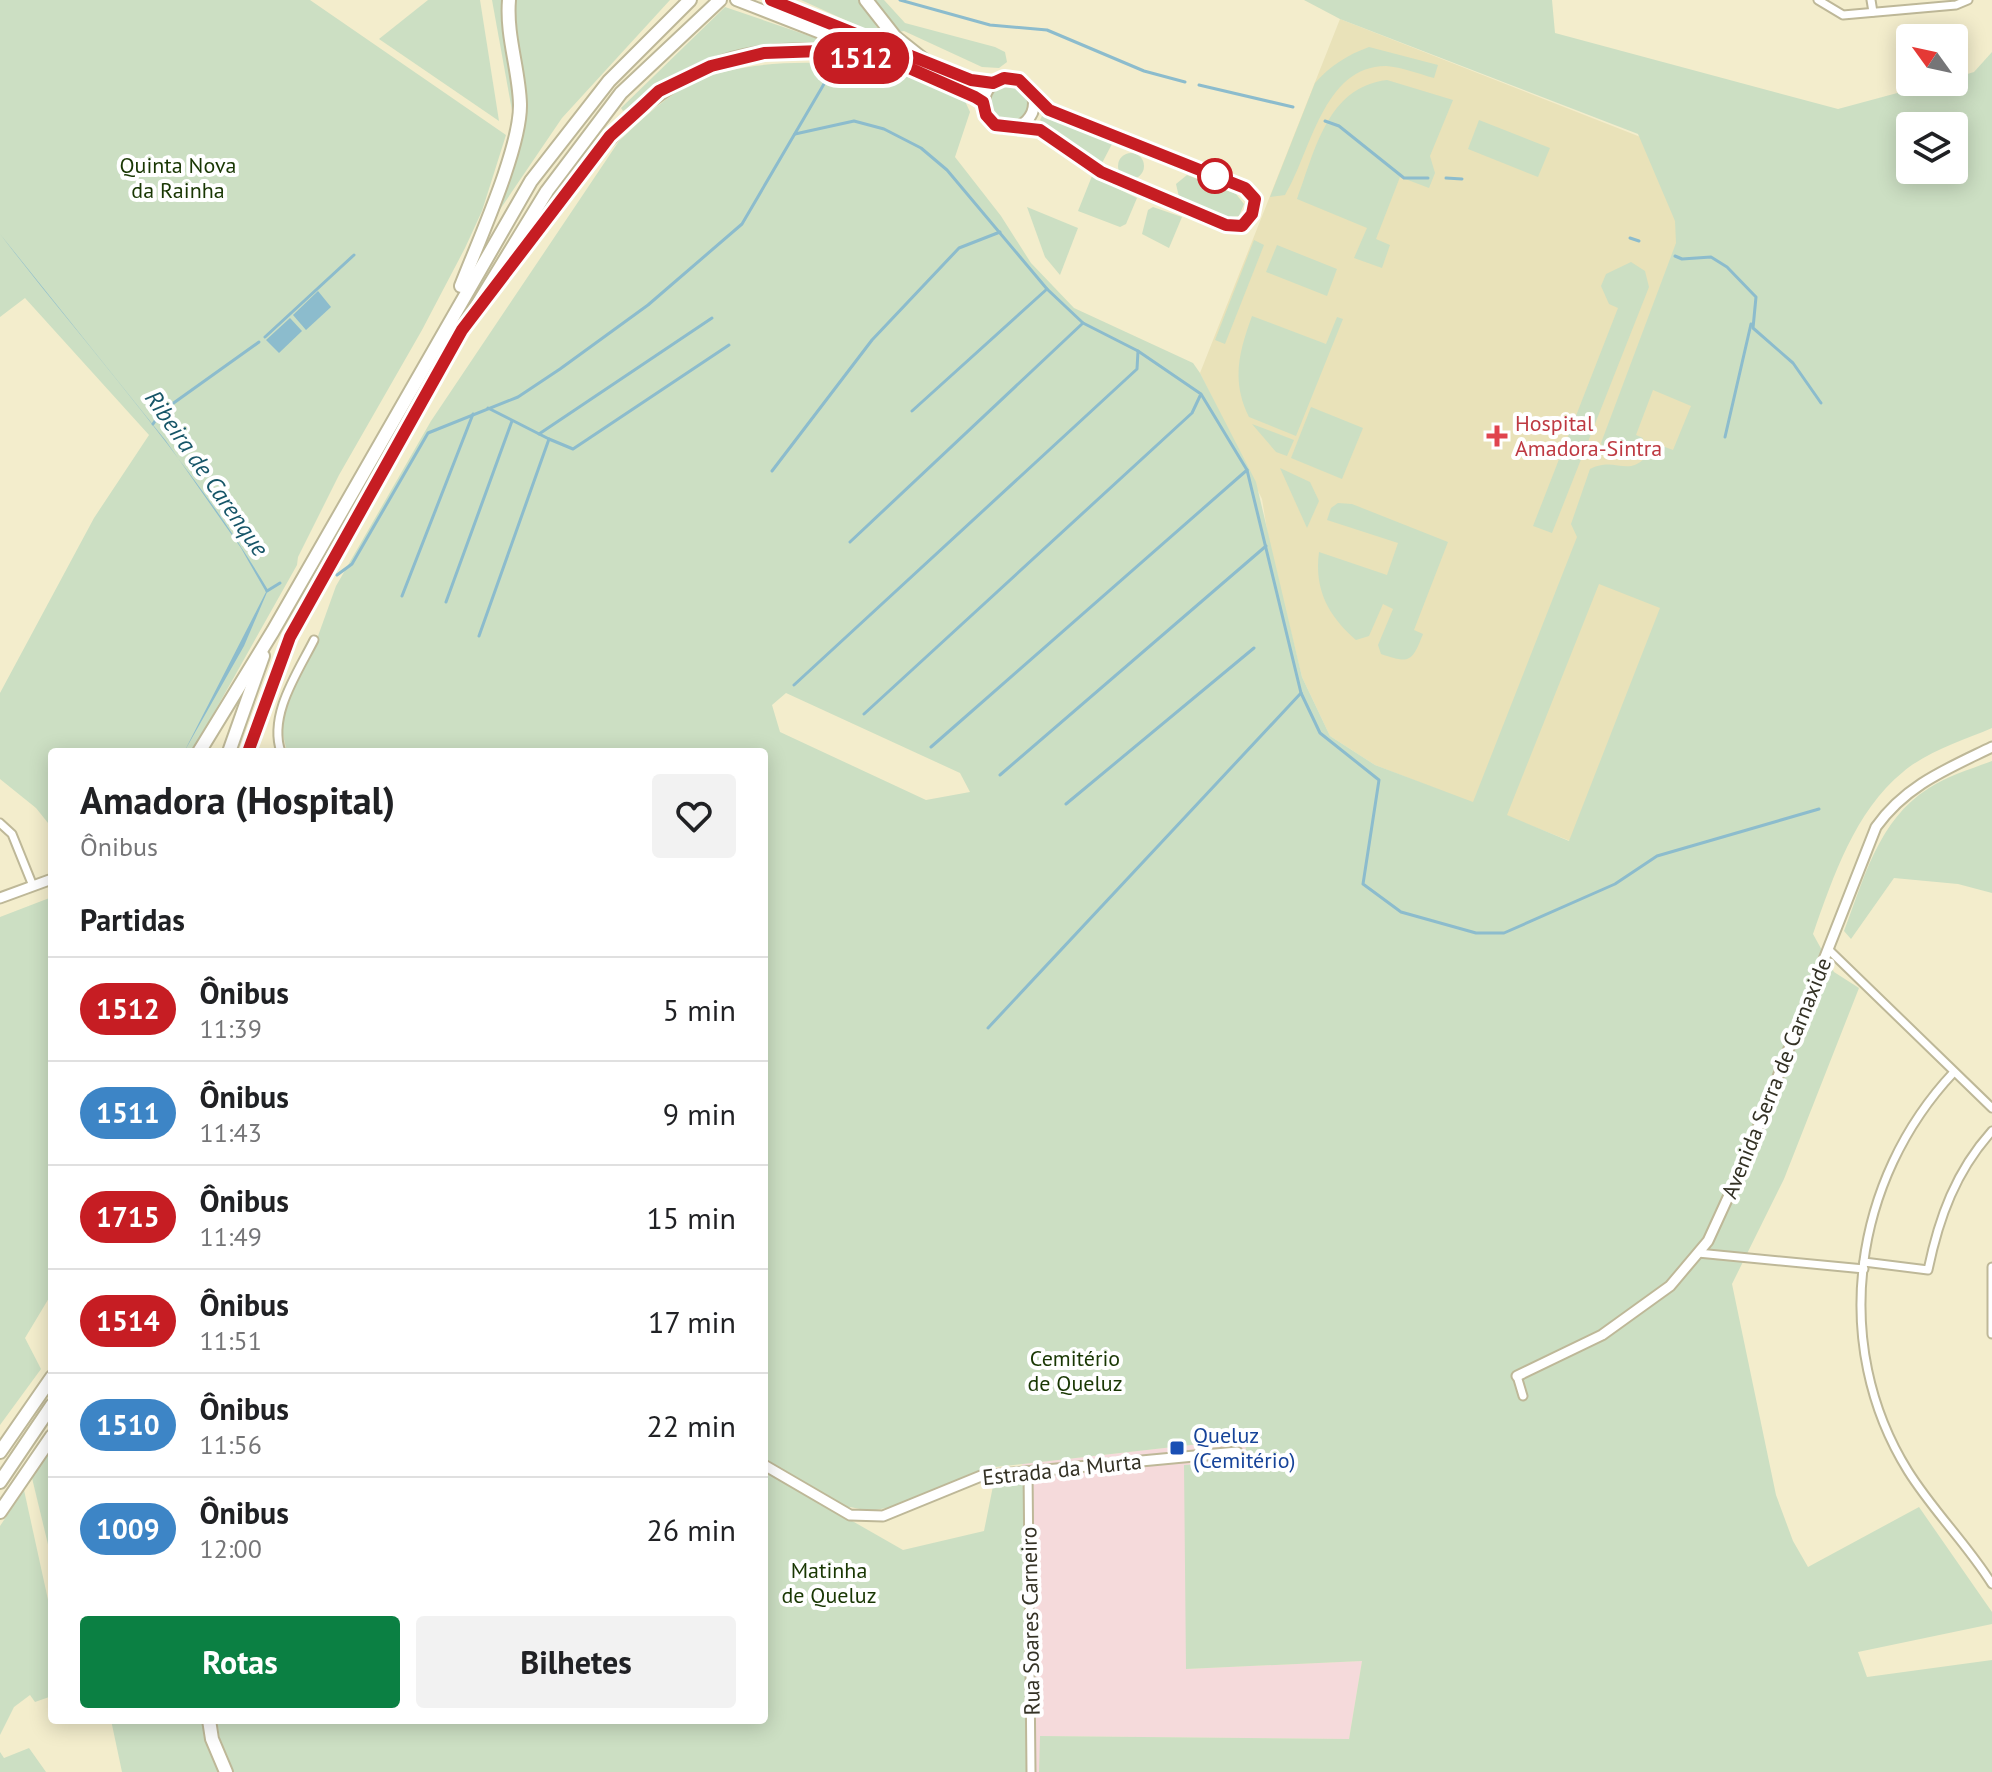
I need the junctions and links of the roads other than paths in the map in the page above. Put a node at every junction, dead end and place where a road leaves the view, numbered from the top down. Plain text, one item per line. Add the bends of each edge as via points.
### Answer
1 (509, 0) edge
2 (690, 0) edge
3 (720, 0) edge
4 (736, 0) edge
5 (866, 0) edge
6 (1818, 0) edge
7 (1871, 0) edge
8 (1968, 0) edge
9 (775, 2) edge
10 (1956, 2) edge
11 (1873, 12) junction
12 (900, 64) junction
13 (929, 64) junction
14 (993, 83) junction
15 (983, 102) junction
16 (448, 321) junction
17 (462, 330) junction
18 (273, 631) junction
19 (314, 640) dead end
20 (1992, 747) edge
21 (201, 748) edge
22 (230, 748) edge
23 (249, 748) edge
24 (280, 748) edge
25 (1, 827) edge
26 (48, 880) edge
27 (33, 886) junction
28 (0, 898) edge
29 (1828, 949) junction
30 (1954, 1072) junction
31 (1992, 1108) edge
32 (1992, 1131) edge
33 (1698, 1253) junction
34 (1864, 1265) junction
35 (1992, 1267) edge
36 (1992, 1334) edge
37 (1517, 1376) joint
38 (48, 1383) edge
39 (1523, 1396) dead end
40 (48, 1411) edge
41 (48, 1442) edge
42 (1, 1451) edge
43 (1237, 1452) dead end
44 (768, 1467) edge
45 (1028, 1471) junction
46 (0, 1482) edge
47 (0, 1512) edge
48 (1992, 1584) edge
49 (210, 1724) edge
50 (226, 1772) edge
51 (1031, 1772) edge

1 - 16 main road via 520,106 494,202
2 - 16 main road via 609,81 531,181
3 - 17 main road via 621,93 547,191
4 - 12 main road
5 - 13 main road via 895,37
6 - 11 street via 1839,15
7 - 11 street
8 - 10 street
9 - 13 main road
10 - 11 street
12 - 15 main road
12 - 17 main road via 821,51 764,53 711,66 659,91 610,136
13 - 14 main road
14 - 15 main road
14 - 15 main road via 1010,78 1027,85 1035,101 1033,113 1020,126 1003,128 986,115
16 - 18 main road
17 - 23 main road via 290,637
18 - 21 main road
18 - 22 main road
19 - 24 street via 279,718
20 - 29 street, Avenida Serra de Carnaxide via 1925,779 1890,808 1866,847
25 - 27 street via 12,834
26 - 27 street
27 - 28 street
29 - 30 street
29 - 33 street, Avenida Serra de Carnaxide via 1746,1158
30 - 31 street
30 - 34 street via 1897,1150 1871,1214
32 - 34 street via 1967,1158 1947,1201 1928,1270
33 - 34 street
33 - 37 street, Avenida Serra de Carnaxide via 1670,1286 1602,1335
34 - 48 street via 1862,1322 1875,1406 1909,1472
35 - 36 street
37 - 39 street
38 - 42 main road
40 - 46 main road
41 - 47 main road
43 - 45 street, Estrada da Murta
44 - 45 street, Estrada da Murta via 863,1518 883,1516 981,1476
45 - 51 street, Rua Soares Carneiro
49 - 50 main road

